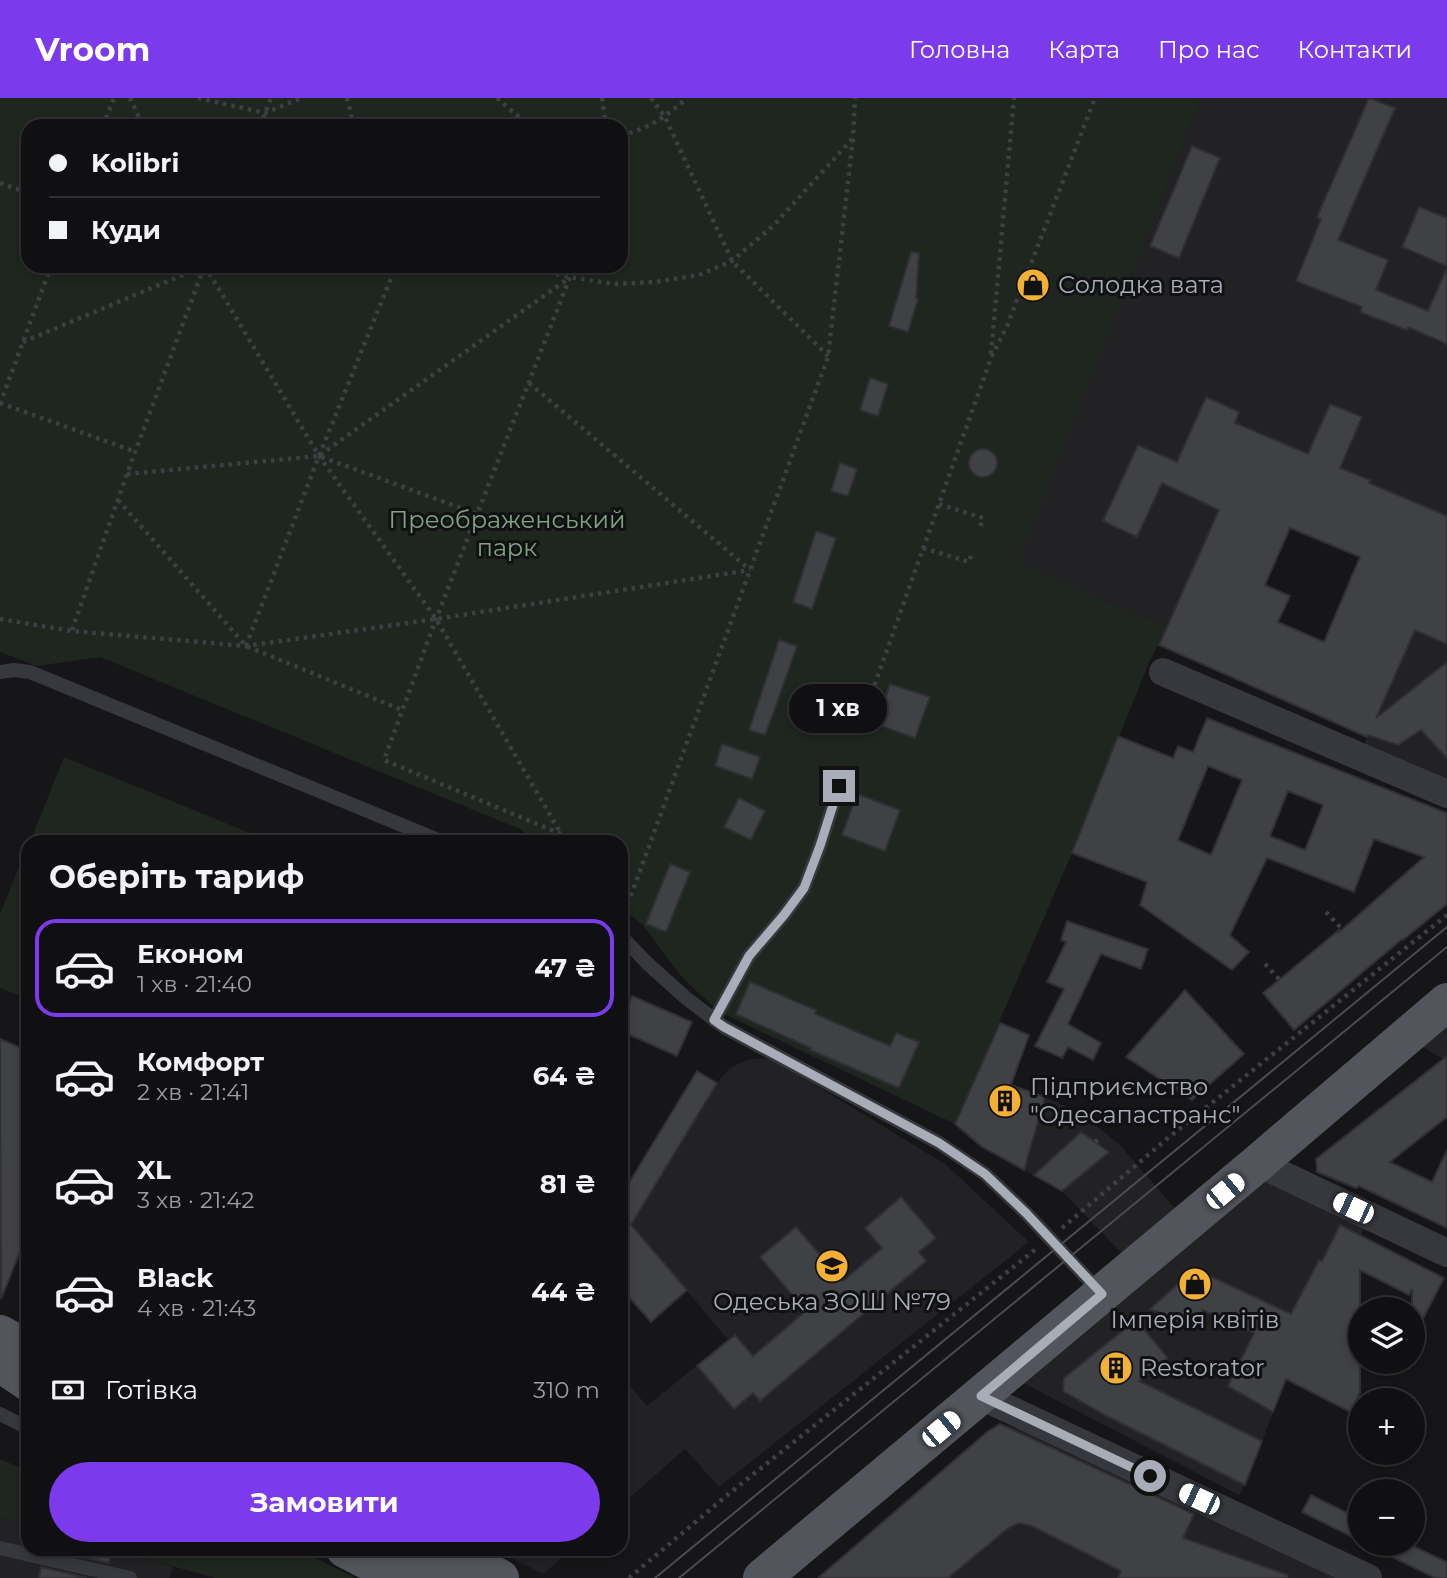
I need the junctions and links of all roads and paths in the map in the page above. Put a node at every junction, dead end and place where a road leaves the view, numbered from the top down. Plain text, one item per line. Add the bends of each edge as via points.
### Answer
1 (114, 98) edge
2 (130, 98) edge
3 (198, 98) edge
4 (271, 98) edge
5 (301, 98) edge
6 (347, 98) edge
7 (497, 98) edge
8 (602, 98) edge
9 (651, 98) edge
10 (687, 98) edge
11 (855, 98) edge
12 (1014, 98) edge
13 (1095, 98) edge
14 (265, 113) junction
15 (665, 117) junction
16 (520, 118) edge
17 (106, 119) edge
18 (140, 119) edge
19 (263, 119) edge
20 (352, 119) edge
21 (605, 119) edge
22 (628, 133) edge
23 (853, 138) junction
24 (0, 183) edge
25 (21, 190) edge
26 (732, 261) junction
27 (48, 273) edge
28 (187, 273) edge
29 (201, 273) edge
30 (208, 273) edge
31 (393, 273) edge
32 (553, 273) edge
33 (571, 273) edge
34 (570, 277) junction
35 (23, 342) junction
36 (828, 357) junction
37 (991, 358) junction
38 (528, 383) junction
39 (0, 403) edge
40 (136, 452) junction
41 (319, 456) junction
42 (127, 474) junction
43 (118, 500) junction
44 (939, 504) junction
45 (477, 514) junction
46 (979, 530) dead end
47 (923, 548) junction
48 (972, 552) dead end
49 (750, 570) junction
50 (0, 619) edge
51 (436, 619) junction
52 (72, 631) junction
53 (246, 646) junction
54 (1163, 672) dead end
55 (0, 673) edge
56 (866, 709) dead end
57 (402, 710) junction
58 (839, 786) dead end
59 (1447, 794) edge
60 (561, 834) joint
61 (426, 835) edge
62 (630, 897) joint
63 (628, 903) edge
64 (1326, 912) dead end
65 (1447, 915) edge
66 (1340, 928) dead end
67 (628, 943) edge
68 (1265, 964) dead end
69 (1279, 979) dead end
70 (1447, 1002) edge
71 (714, 1020) junction
72 (1100, 1138) dead end
73 (1095, 1142) dead end
74 (1258, 1163) junction
75 (1050, 1238) junction
76 (1447, 1253) edge
77 (1102, 1294) junction
78 (0, 1334) edge
79 (21, 1345) edge
80 (981, 1396) junction
81 (0, 1413) edge
82 (21, 1424) edge
83 (0, 1548) edge
84 (21, 1553) edge
85 (35, 1556) edge
86 (359, 1556) edge
87 (410, 1556) edge
88 (455, 1556) edge
89 (130, 1578) edge
90 (401, 1578) edge
91 (453, 1578) edge
92 (500, 1578) edge
93 (629, 1578) edge
94 (762, 1578) edge
95 (1368, 1578) edge

1 - 17 path
2 - 18 path
3 - 14 path
4 - 14 path
5 - 14 path
6 - 20 path
7 - 16 path
8 - 21 path
9 - 15 path
10 - 15 path
11 - 23 path
12 - 37 path
13 - 37 path
14 - 19 path
15 - 22 path
15 - 26 path
23 - 26 path via 774,225
23 - 36 path
24 - 25 path
26 - 34 path via 699,275 655,282 614,284
26 - 36 path
27 - 35 path
28 - 35 path
29 - 40 path
30 - 41 path
31 - 41 path
32 - 34 path
33 - 34 path
34 - 38 path
34 - 41 path
35 - 39 path
36 - 49 path
37 - 44 path
38 - 45 path
38 - 49 path
39 - 40 path
40 - 42 path
41 - 42 path
41 - 45 path
41 - 51 path
41 - 53 path
42 - 43 path
43 - 52 path
43 - 53 path
44 - 46 path via 983,518
44 - 47 path
45 - 51 path
47 - 48 path via 969,562
47 - 56 path
49 - 51 path
49 - 62 path
50 - 52 path
51 - 53 path
51 - 57 path
51 - 60 path
52 - 53 path
53 - 57 path
54 - 59 street
55 - 61 lane via 30,672
57 - 60 path via 384,760
58 - 71 lane via 804,888 749,956
62 - 63 path
64 - 66 path
65 - 75 path
67 - 71 lane
68 - 69 path
70 - 74 main road
71 - 75 lane via 939,1143 985,1174
72 - 73 path
74 - 76 street
74 - 77 main road
75 - 77 lane
75 - 93 path
77 - 80 main road
78 - 79 main road
80 - 94 main road
80 - 95 street
81 - 82 lane
83 - 84 lane
85 - 89 lane
86 - 90 main road
87 - 91 main road
88 - 92 main road

